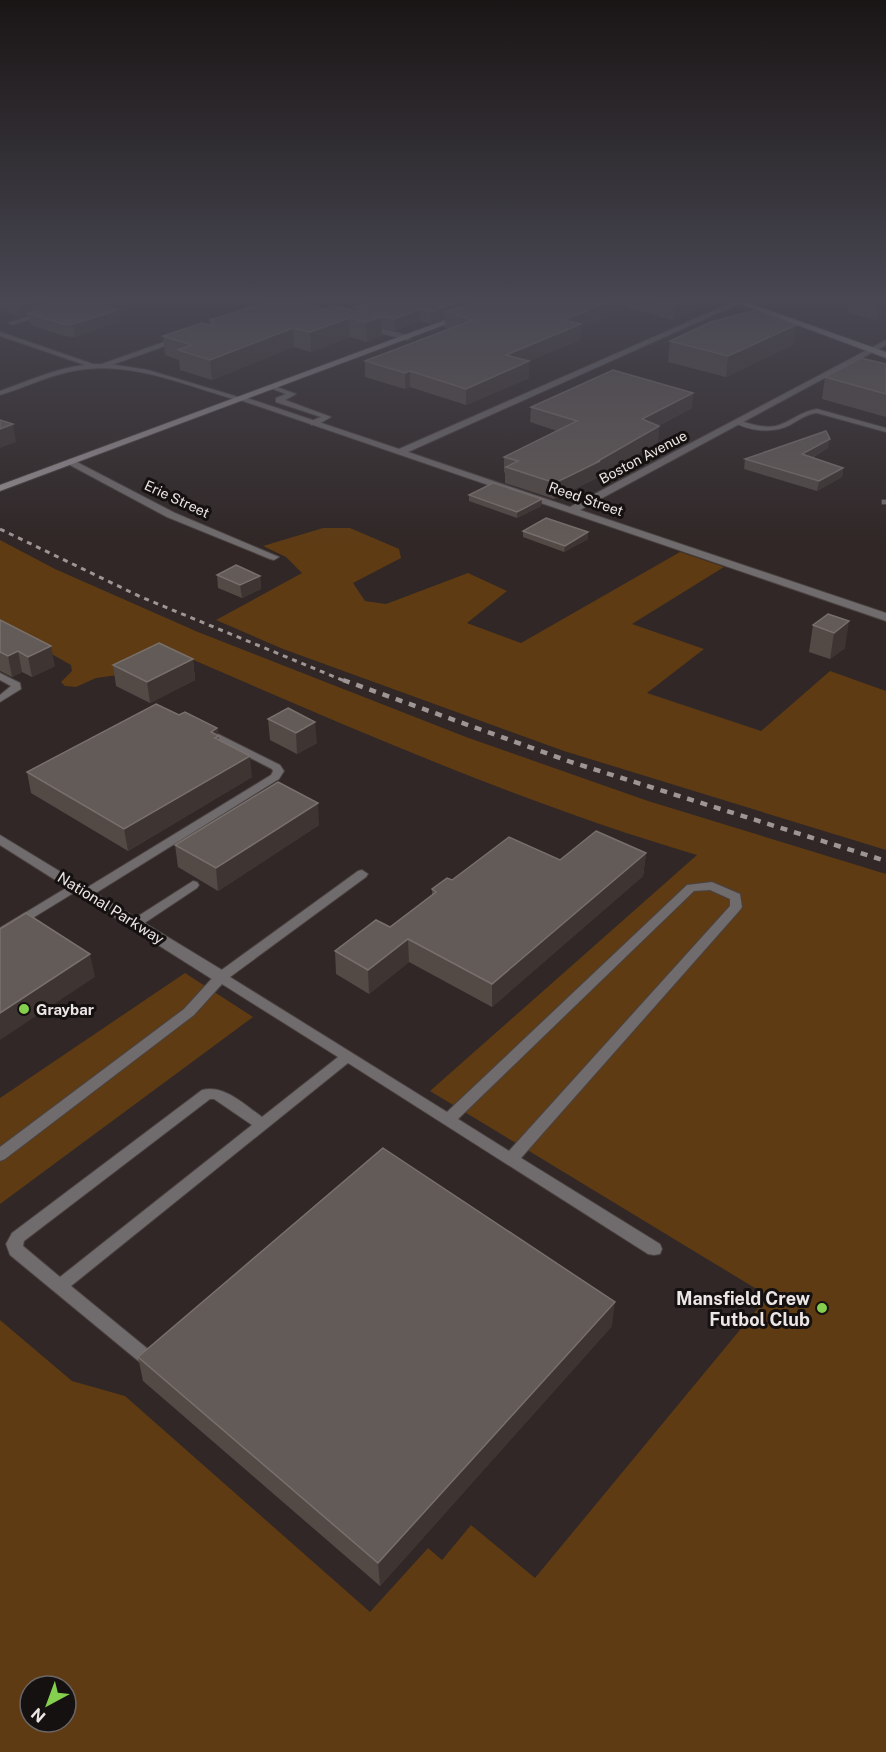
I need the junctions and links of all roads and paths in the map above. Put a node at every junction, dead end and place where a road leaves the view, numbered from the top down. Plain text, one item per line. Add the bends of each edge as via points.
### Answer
1 (34, 382) edge
2 (179, 382) edge
3 (287, 382) edge
4 (557, 382) edge
5 (812, 382) edge
6 (273, 387) junction
7 (0, 393) edge
8 (241, 399) junction
9 (737, 422) junction
10 (314, 423) junction
11 (886, 430) edge
12 (400, 452) junction
13 (71, 462) junction
14 (0, 488) edge
15 (572, 510) junction
16 (274, 557) dead end
17 (886, 617) edge
18 (0, 676) edge
19 (0, 699) edge
20 (195, 725) edge
21 (0, 839) edge
22 (362, 874) dead end
23 (193, 885) dead end
24 (81, 889) junction
25 (136, 923) junction
26 (0, 934) edge
27 (221, 977) junction
28 (348, 1056) junction
29 (448, 1119) junction
30 (262, 1124) junction
31 (0, 1155) edge
32 (511, 1159) junction
33 (654, 1249) dead end
34 (60, 1286) junction
35 (148, 1359) edge

1 - 7 lane
2 - 8 lane
3 - 6 main road
4 - 12 street
5 - 9 street, Boston Avenue
6 - 8 main road
6 - 10 lane via 292,394 281,401 327,417
8 - 10 street, Reed Street
8 - 13 main road
9 - 11 lane via 775,428 818,411
9 - 15 street, Boston Avenue
10 - 12 street, Reed Street
12 - 15 street, Reed Street
13 - 14 main road
13 - 16 street, Erie Street via 171,515
15 - 17 street, Reed Street
18 - 19 lane via 16,685 16,689
20 - 24 lane via 279,771 275,777
21 - 24 street, National Parkway
22 - 27 lane
23 - 25 lane
24 - 25 street, National Parkway
24 - 26 lane
25 - 27 street, National Parkway
27 - 28 lane
27 - 31 lane via 189,1012
28 - 29 lane
28 - 30 lane
29 - 32 lane
29 - 32 lane via 691,888 712,886 736,897 736,908
30 - 34 lane
30 - 34 lane via 217,1094 207,1094 18,1237 16,1250
32 - 33 lane
34 - 35 lane

